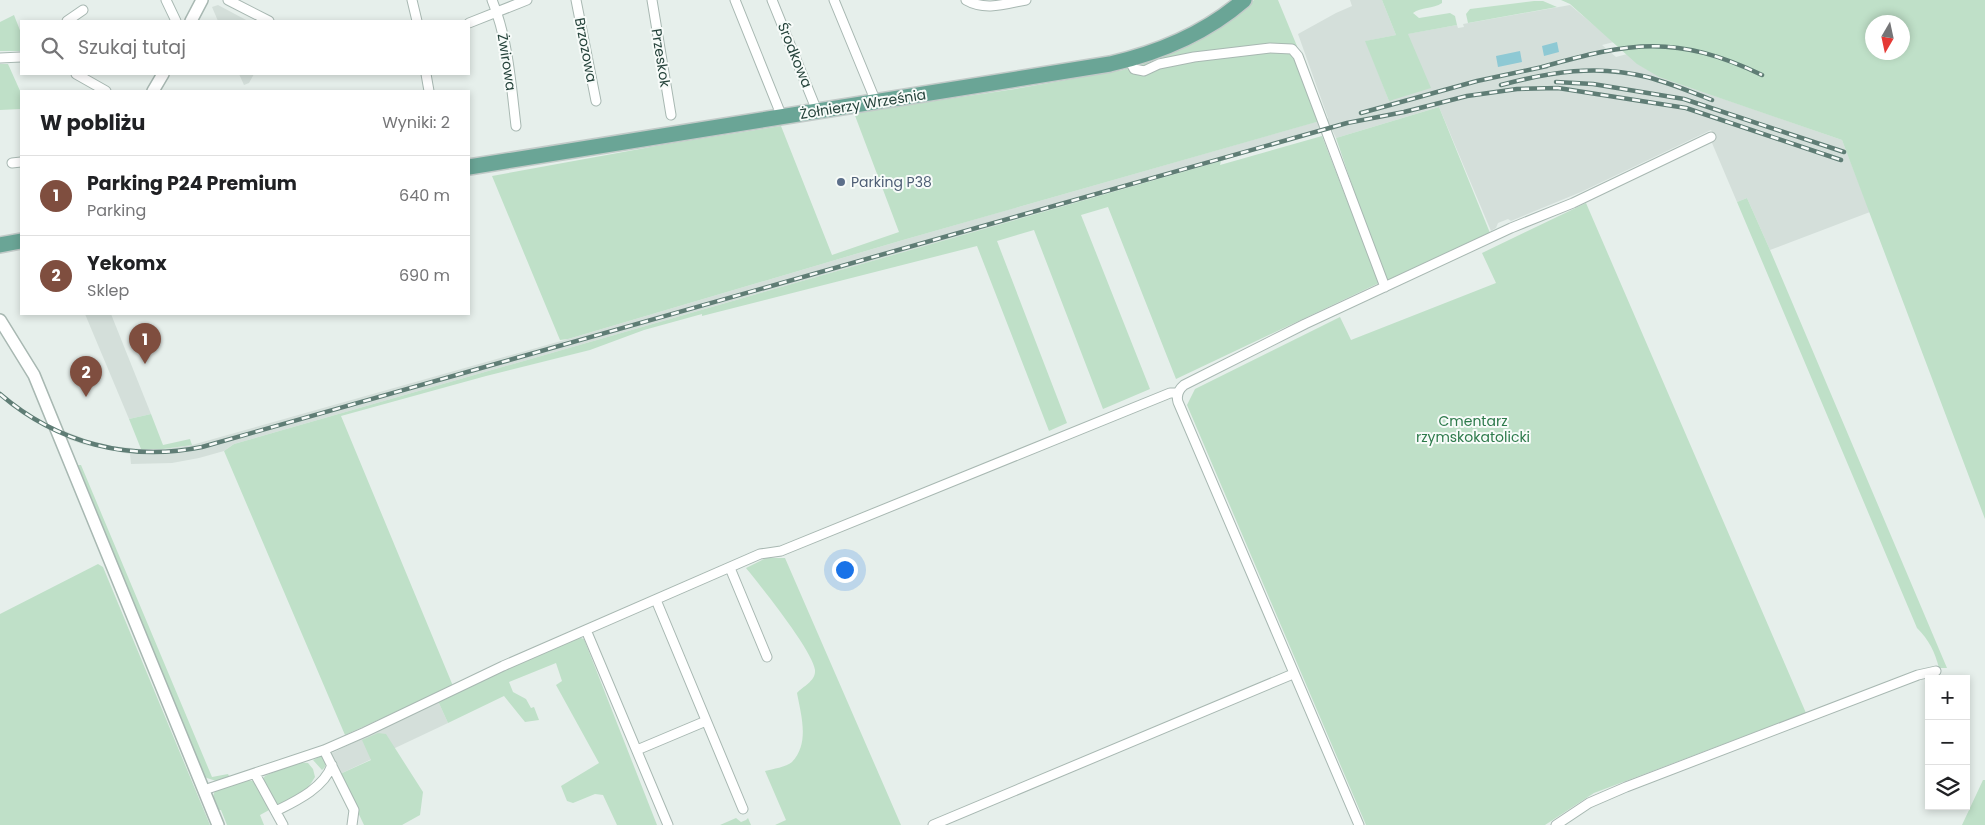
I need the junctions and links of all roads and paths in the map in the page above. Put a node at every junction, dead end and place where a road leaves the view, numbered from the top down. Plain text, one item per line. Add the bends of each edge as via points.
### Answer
1 (166, 0) edge
2 (202, 0) edge
3 (228, 0) edge
4 (412, 0) edge
5 (492, 0) edge
6 (527, 0) edge
7 (576, 0) edge
8 (652, 0) edge
9 (735, 0) edge
10 (772, 0) edge
11 (834, 0) edge
12 (966, 0) edge
13 (1026, 0) edge
14 (1244, 0) edge
15 (83, 10) dead end
16 (497, 12) junction
17 (69, 20) edge
18 (176, 20) edge
19 (192, 20) edge
20 (267, 20) edge
21 (417, 20) edge
22 (470, 23) edge
23 (20, 57) edge
24 (0, 58) edge
25 (1129, 59) junction
26 (77, 75) edge
27 (162, 75) edge
28 (426, 75) edge
29 (90, 87) edge
30 (154, 90) edge
31 (429, 90) edge
32 (596, 101) dead end
33 (876, 102) junction
34 (817, 111) junction
35 (671, 115) dead end
36 (782, 117) junction
37 (516, 126) dead end
38 (1711, 137) dead end
39 (470, 167) edge
40 (20, 241) edge
41 (0, 245) edge
42 (1385, 287) junction
43 (0, 320) edge
44 (1178, 393) junction
45 (730, 568) junction
46 (656, 600) junction
47 (586, 630) junction
48 (767, 657) dead end
49 (1936, 671) dead end
50 (1293, 674) junction
51 (706, 721) junction
52 (324, 750) junction
53 (636, 750) junction
54 (332, 765) junction
55 (255, 774) junction
56 (204, 790) junction
57 (743, 809) dead end
58 (276, 811) junction
59 (218, 825) edge
60 (283, 825) edge
61 (352, 825) edge
62 (668, 825) edge
63 (933, 825) edge
64 (1359, 825) edge
65 (1556, 825) edge

1 - 18 street
2 - 19 street
3 - 20 street
4 - 21 street
5 - 16 street, Żwirowa
6 - 16 street
7 - 32 street, Brzozowa
8 - 35 street, Przeskok
9 - 36 street
10 - 34 street, Środkowa
11 - 33 street
12 - 13 street via 989,7
14 - 25 main road, Żołnierzy Września via 1193,34
15 - 17 street
16 - 22 street
16 - 37 street, Żwirowa
23 - 24 street
25 - 33 main road, Żołnierzy Września
25 - 42 street via 1134,69 1144,71 1159,64 1194,57 1270,48 1292,49 1298,56
26 - 29 street
27 - 30 street
28 - 31 street
33 - 34 main road, Żołnierzy Września
34 - 36 main road, Żołnierzy Września
36 - 39 main road, Żołnierzy Września
38 - 42 street
40 - 41 main road
42 - 44 street via 1184,385
43 - 56 street via 34,375
44 - 45 street via 1170,392 781,551 768,552
44 - 50 street via 1178,402
45 - 46 street
45 - 48 street
46 - 47 street
46 - 51 street
47 - 52 street
47 - 53 street
49 - 65 street via 1918,675 1626,787 1589,803
50 - 63 street
50 - 64 street
51 - 53 street
51 - 57 street
52 - 54 street
52 - 55 street
53 - 62 street
54 - 58 street via 329,773 300,800
54 - 61 street via 354,810
55 - 56 street
55 - 58 street
56 - 59 street
58 - 60 street

